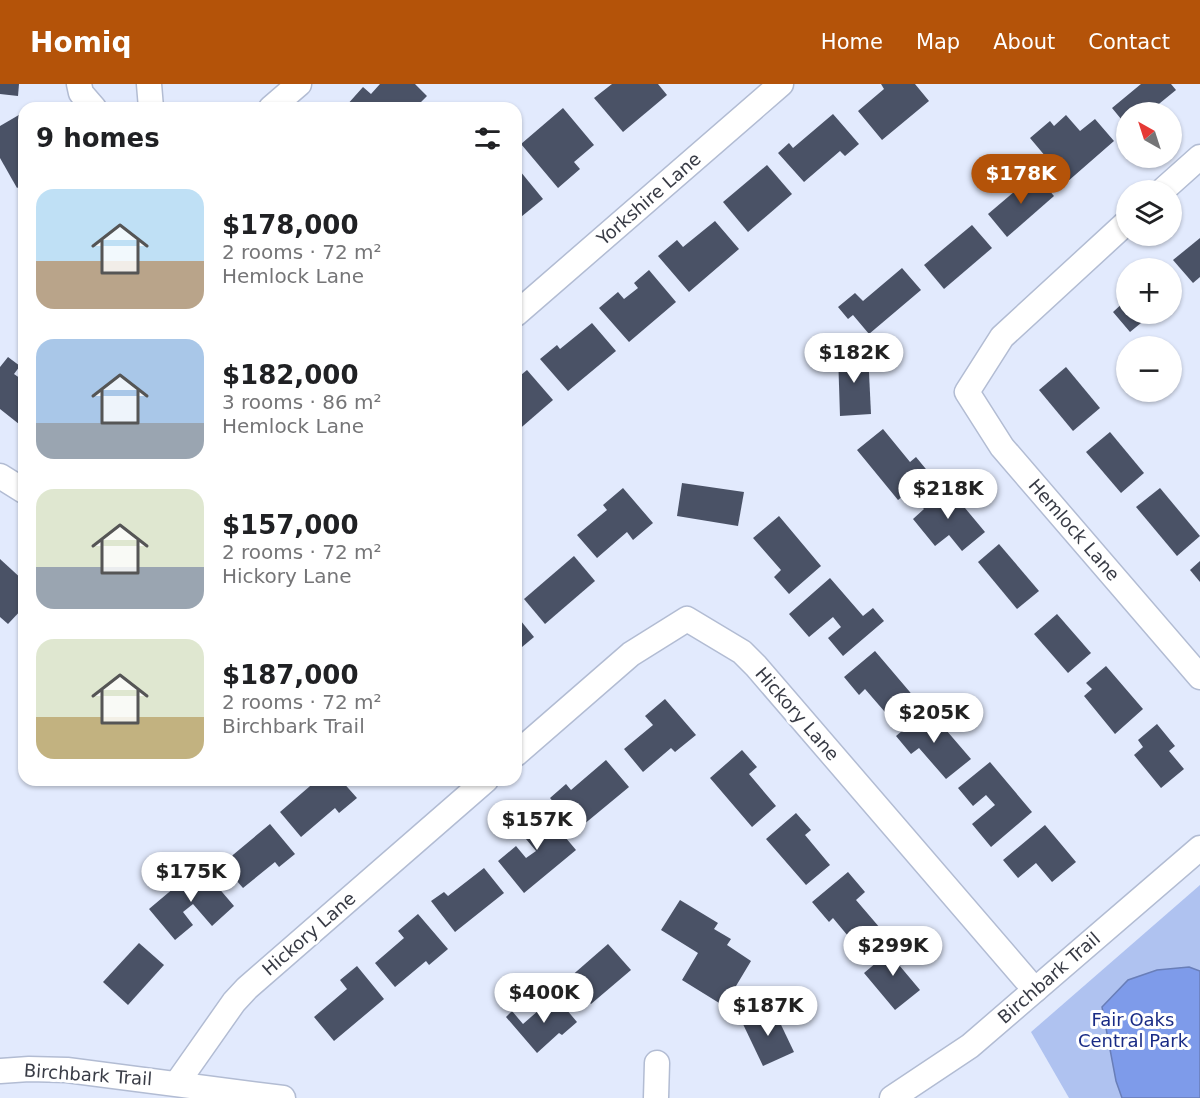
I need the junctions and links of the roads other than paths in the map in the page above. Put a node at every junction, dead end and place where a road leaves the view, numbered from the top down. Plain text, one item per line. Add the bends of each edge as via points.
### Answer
1 (79, 84) edge
2 (149, 84) edge
3 (299, 84) edge
4 (781, 84) edge
5 (89, 102) edge
6 (150, 102) edge
7 (278, 102) edge
8 (1200, 158) edge
9 (1175, 180) edge
10 (1116, 232) edge
11 (522, 309) edge
12 (0, 476) edge
13 (18, 487) edge
14 (1200, 677) edge
15 (522, 749) edge
16 (479, 786) edge
17 (1200, 848) edge
18 (1035, 990) junction
19 (657, 1063) dead end
20 (0, 1071) edge
21 (190, 1089) edge
22 (283, 1098) edge
23 (656, 1098) edge
24 (892, 1098) edge

1 - 5 street
2 - 6 street
3 - 7 street
4 - 11 street, Yorkshire Lane
8 - 9 street
10 - 14 street, Hemlock Lane via 1002,337 967,392 1002,447
12 - 13 street
15 - 18 street, Hickory Lane via 632,654 687,619 742,652 756,666
16 - 21 street, Hickory Lane via 247,988 234,1002
17 - 18 street, Birchbark Trail
18 - 24 street, Birchbark Trail via 970,1046
19 - 23 street
20 - 21 street, Birchbark Trail via 67,1070
21 - 22 street, Birchbark Trail

